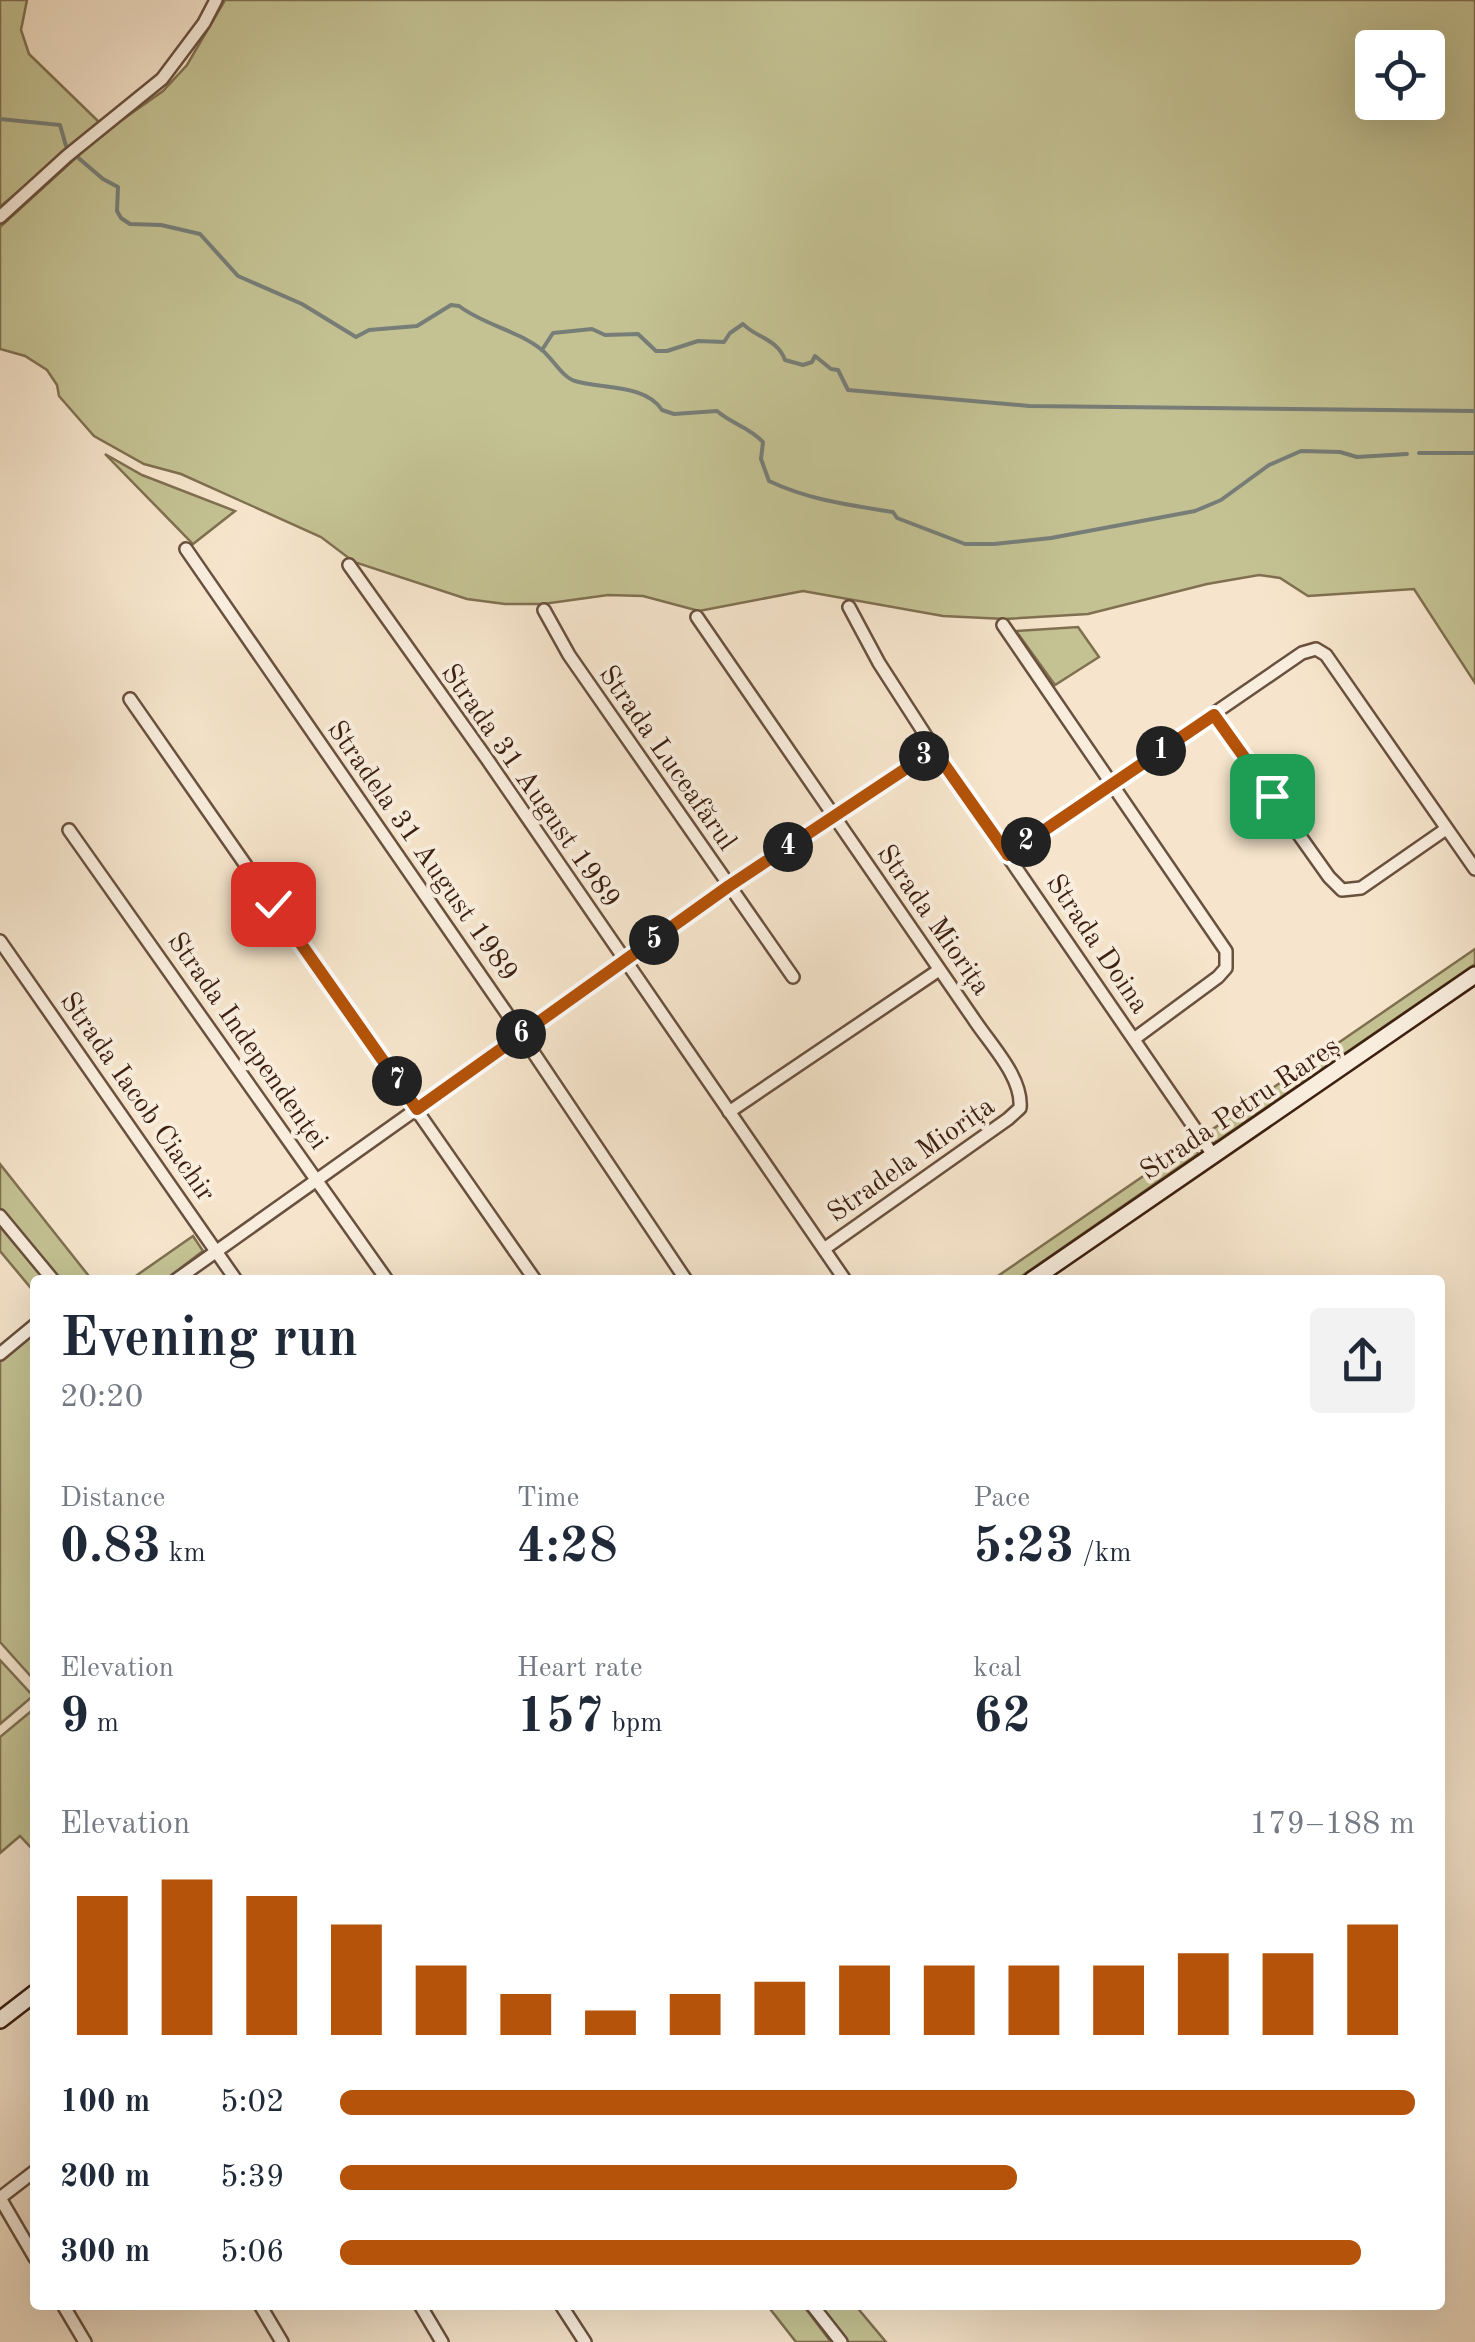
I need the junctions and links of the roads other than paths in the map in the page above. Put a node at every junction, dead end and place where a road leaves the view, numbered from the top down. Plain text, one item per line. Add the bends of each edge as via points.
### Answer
1 (216, 0) edge
2 (0, 218) edge
3 (186, 549) dead end
4 (349, 565) dead end
5 (848, 607) dead end
6 (544, 610) dead end
7 (697, 617) dead end
8 (1003, 624) dead end
9 (130, 699) dead end
10 (1214, 715) junction
11 (934, 750) junction
12 (1113, 783) junction
13 (834, 816) junction
14 (1446, 829) junction
15 (70, 830) dead end
16 (1008, 855) junction
17 (1475, 869) edge
18 (729, 886) junction
19 (0, 941) edge
20 (624, 962) junction
21 (939, 970) junction
22 (1475, 976) edge
23 (793, 977) dead end
24 (521, 1034) junction
25 (1134, 1039) junction
26 (1021, 1104) joint
27 (417, 1109) junction
28 (729, 1112) junction
29 (1213, 1156) junction
30 (317, 1180) junction
31 (0, 1216) edge
32 (824, 1249) junction
33 (216, 1251) junction
34 (48, 1275) edge
35 (183, 1275) edge
36 (233, 1275) edge
37 (384, 1275) edge
38 (532, 1275) edge
39 (683, 1275) edge
40 (842, 1275) edge
41 (1039, 1275) edge
42 (30, 1329) edge
43 (0, 1354) edge
44 (30, 1997) edge
45 (0, 2020) edge
46 (30, 2175) edge
47 (0, 2198) edge
48 (30, 2249) edge
49 (66, 2310) edge
50 (263, 2310) edge
51 (423, 2310) edge
52 (564, 2310) edge
53 (816, 2310) edge
54 (85, 2342) edge
55 (282, 2342) edge
56 (442, 2342) edge
57 (586, 2342) edge
58 (840, 2342) edge

1 - 2 street via 162,80
3 - 24 street, Stradela 31 August 1989
4 - 20 street, Strada 31 August 1989
5 - 11 street, Strada Doina
6 - 18 street, Strada Luceafărul
7 - 13 street, Strada Miorița
8 - 12 street
9 - 27 street
10 - 12 street
10 - 14 street via 1342,890 1361,888
10 - 14 street via 1302,652 1318,650
11 - 13 street
11 - 16 street, Strada Doina
12 - 16 street
12 - 25 street via 1227,958 1218,977
13 - 18 street
13 - 21 street, Strada Miorița
14 - 17 street
15 - 30 street, Strada Independenței
16 - 25 street, Strada Doina
18 - 20 street
18 - 23 street, Strada Luceafărul
19 - 33 street, Strada Iacob Ciachir
20 - 24 street
20 - 28 street, Strada 31 August 1989
21 - 26 street, Strada Miorița via 1008,1070
21 - 28 street
22 - 29 main road, Strada Petru Rareș
24 - 27 street
24 - 39 street, Stradela 31 August 1989
25 - 29 street, Strada Doina
26 - 32 street, Stradela Miorița
27 - 30 street
27 - 38 street
28 - 32 street, Strada 31 August 1989
29 - 41 main road, Strada Petru Rareș
30 - 33 street
30 - 37 street, Strada Independenței
31 - 34 street
32 - 40 street, Strada 31 August 1989
33 - 35 street
33 - 36 street, Strada Iacob Ciachir
42 - 43 street
44 - 45 main road
46 - 47 street
47 - 48 street
49 - 54 street
50 - 55 street
51 - 56 street
52 - 57 street
53 - 58 street

